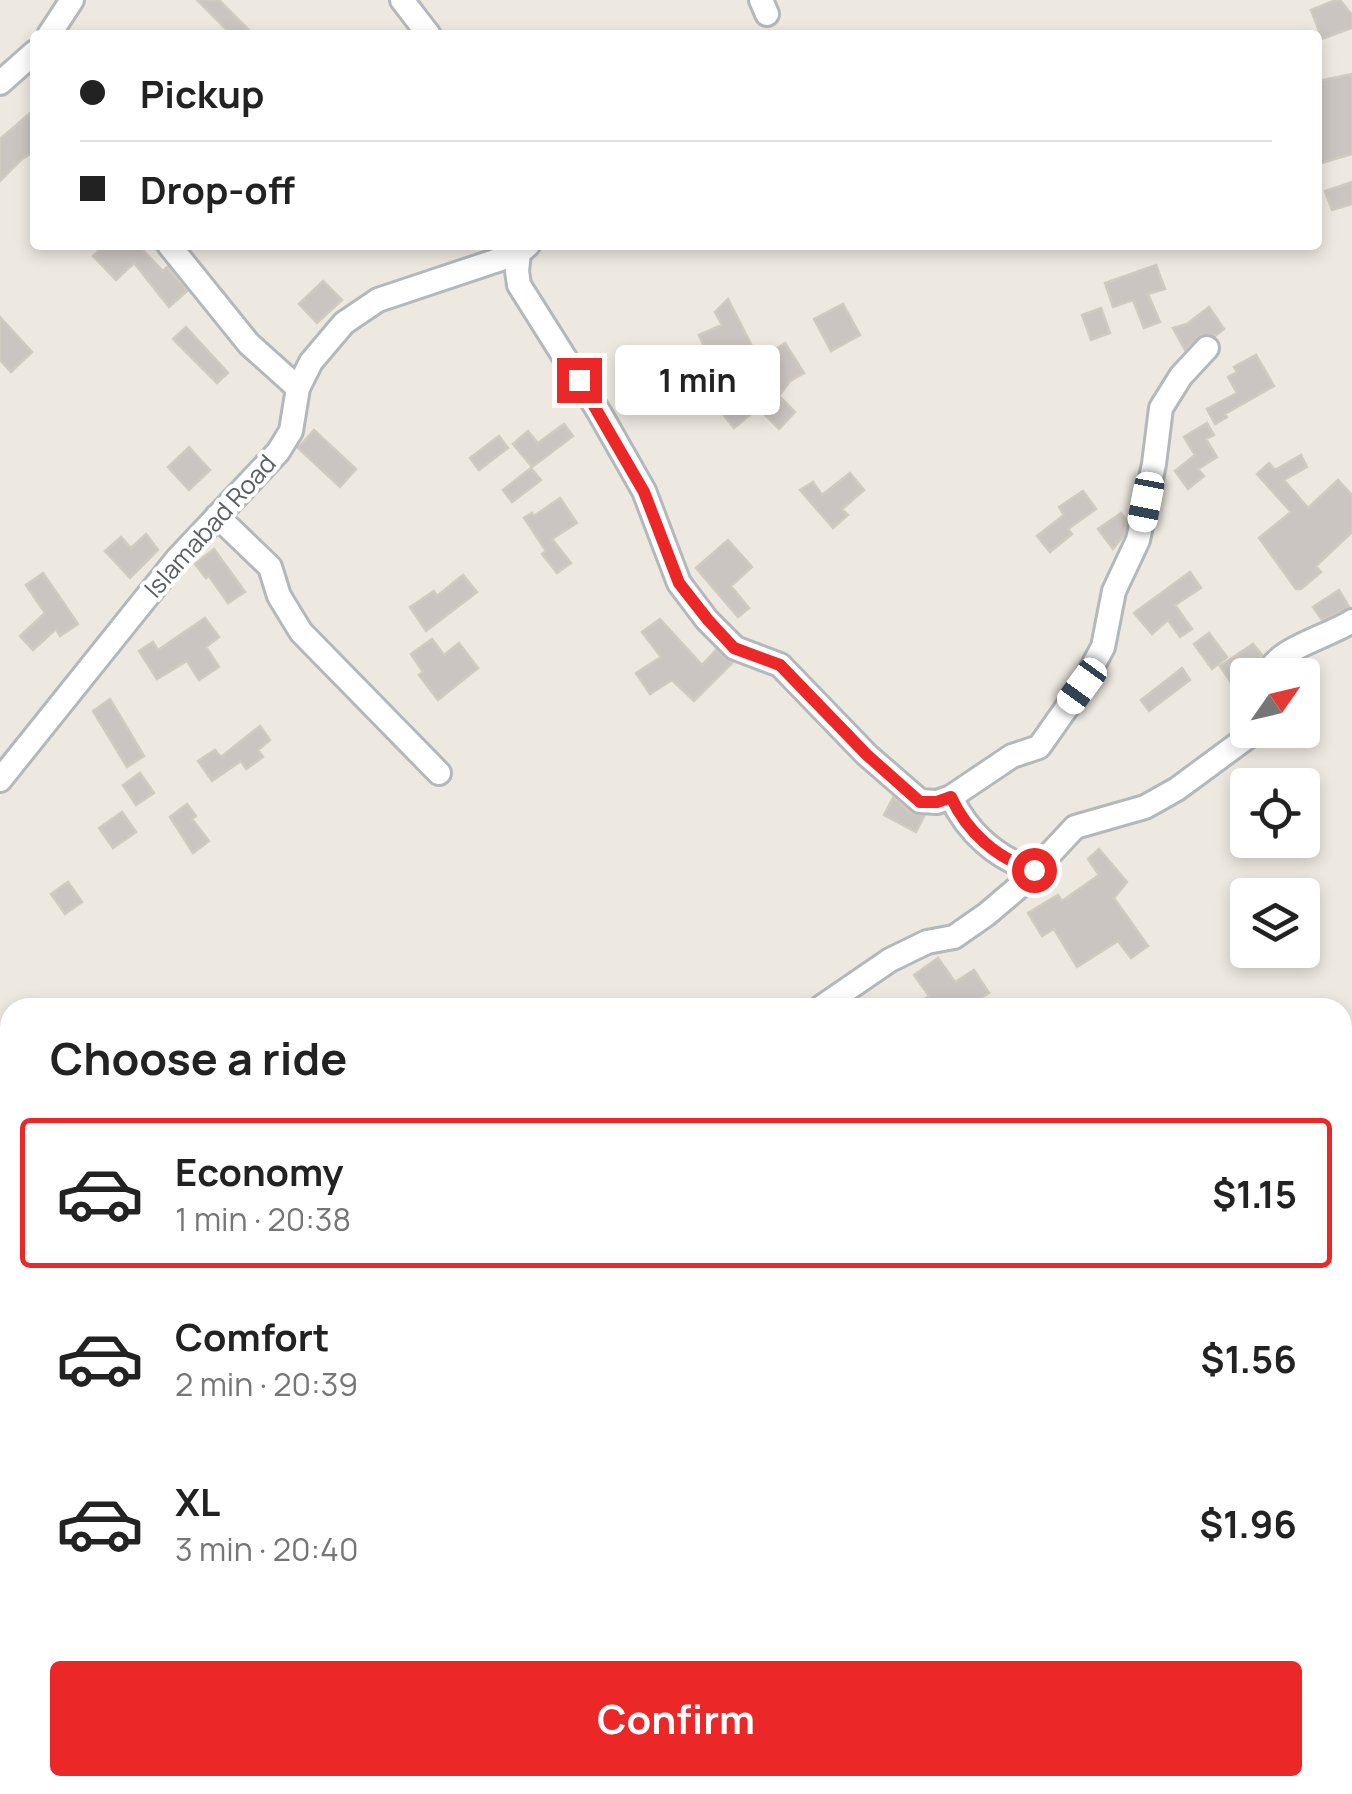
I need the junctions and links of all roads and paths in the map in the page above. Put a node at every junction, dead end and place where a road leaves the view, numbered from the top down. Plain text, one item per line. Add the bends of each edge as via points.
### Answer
1 (72, 0) edge
2 (402, 0) edge
3 (53, 30) edge
4 (425, 30) edge
5 (30, 65) edge
6 (0, 84) edge
7 (173, 250) edge
8 (520, 250) edge
9 (523, 250) edge
10 (1207, 348) dead end
11 (298, 388) junction
12 (217, 516) junction
13 (1350, 629) edge
14 (1278, 658) edge
15 (1233, 748) edge
16 (439, 772) dead end
17 (0, 780) edge
18 (951, 797) junction
19 (1034, 870) junction
20 (835, 998) edge

1 - 3 street
2 - 4 street
5 - 6 street
7 - 11 street via 249,344
8 - 11 street, Islamabad Road via 378,300 344,323
9 - 18 street via 519,285 644,492 679,583 734,648 780,665 920,802
10 - 18 street via 1160,408 1138,540 1114,590 1103,647 1082,686 1039,747 1012,756
11 - 12 street, Islamabad Road via 285,441
12 - 16 street via 270,567 300,632
12 - 17 street, Islamabad Road
13 - 14 street
15 - 19 street via 1145,806 1075,827
18 - 19 street via 980,839
19 - 20 street via 954,937 890,960

